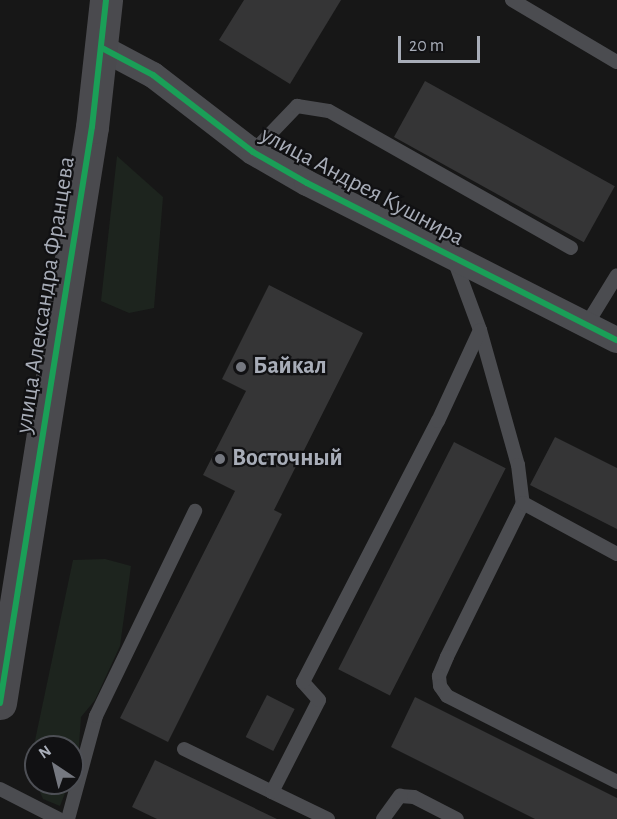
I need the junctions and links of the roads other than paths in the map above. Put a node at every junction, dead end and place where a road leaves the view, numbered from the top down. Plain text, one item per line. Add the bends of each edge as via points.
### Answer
1 (106, 0) edge
2 (512, 0) edge
3 (102, 48) junction
4 (617, 62) edge
5 (253, 152) junction
6 (571, 248) dead end
7 (452, 256) junction
8 (617, 275) edge
9 (587, 324) junction
10 (480, 330) junction
11 (617, 340) edge
12 (523, 503) junction
13 (195, 511) dead end
14 (617, 554) edge
15 (0, 703) edge
16 (184, 749) dead end
17 (617, 782) edge
18 (0, 789) edge
19 (272, 792) junction
20 (59, 819) edge
21 (68, 819) edge
22 (328, 819) edge
23 (383, 819) edge
24 (457, 819) edge

1 - 3 street, улица Александра Францева
2 - 4 lane
3 - 5 street, улица Андрея Кушнира via 153,75
3 - 15 street, улица Александра Францева
5 - 6 lane via 297,106 329,111
5 - 7 street, улица Андрея Кушнира
7 - 9 street, улица Андрея Кушнира
7 - 10 lane
8 - 9 lane
9 - 11 street, улица Андрея Кушнира
10 - 12 lane via 518,465
10 - 19 lane via 438,421 303,682 319,700
12 - 14 lane
12 - 17 lane via 447,657 439,676 440,686 447,696
13 - 21 lane via 96,716
16 - 19 lane
18 - 20 lane
19 - 22 lane
23 - 24 lane via 400,796 414,797

